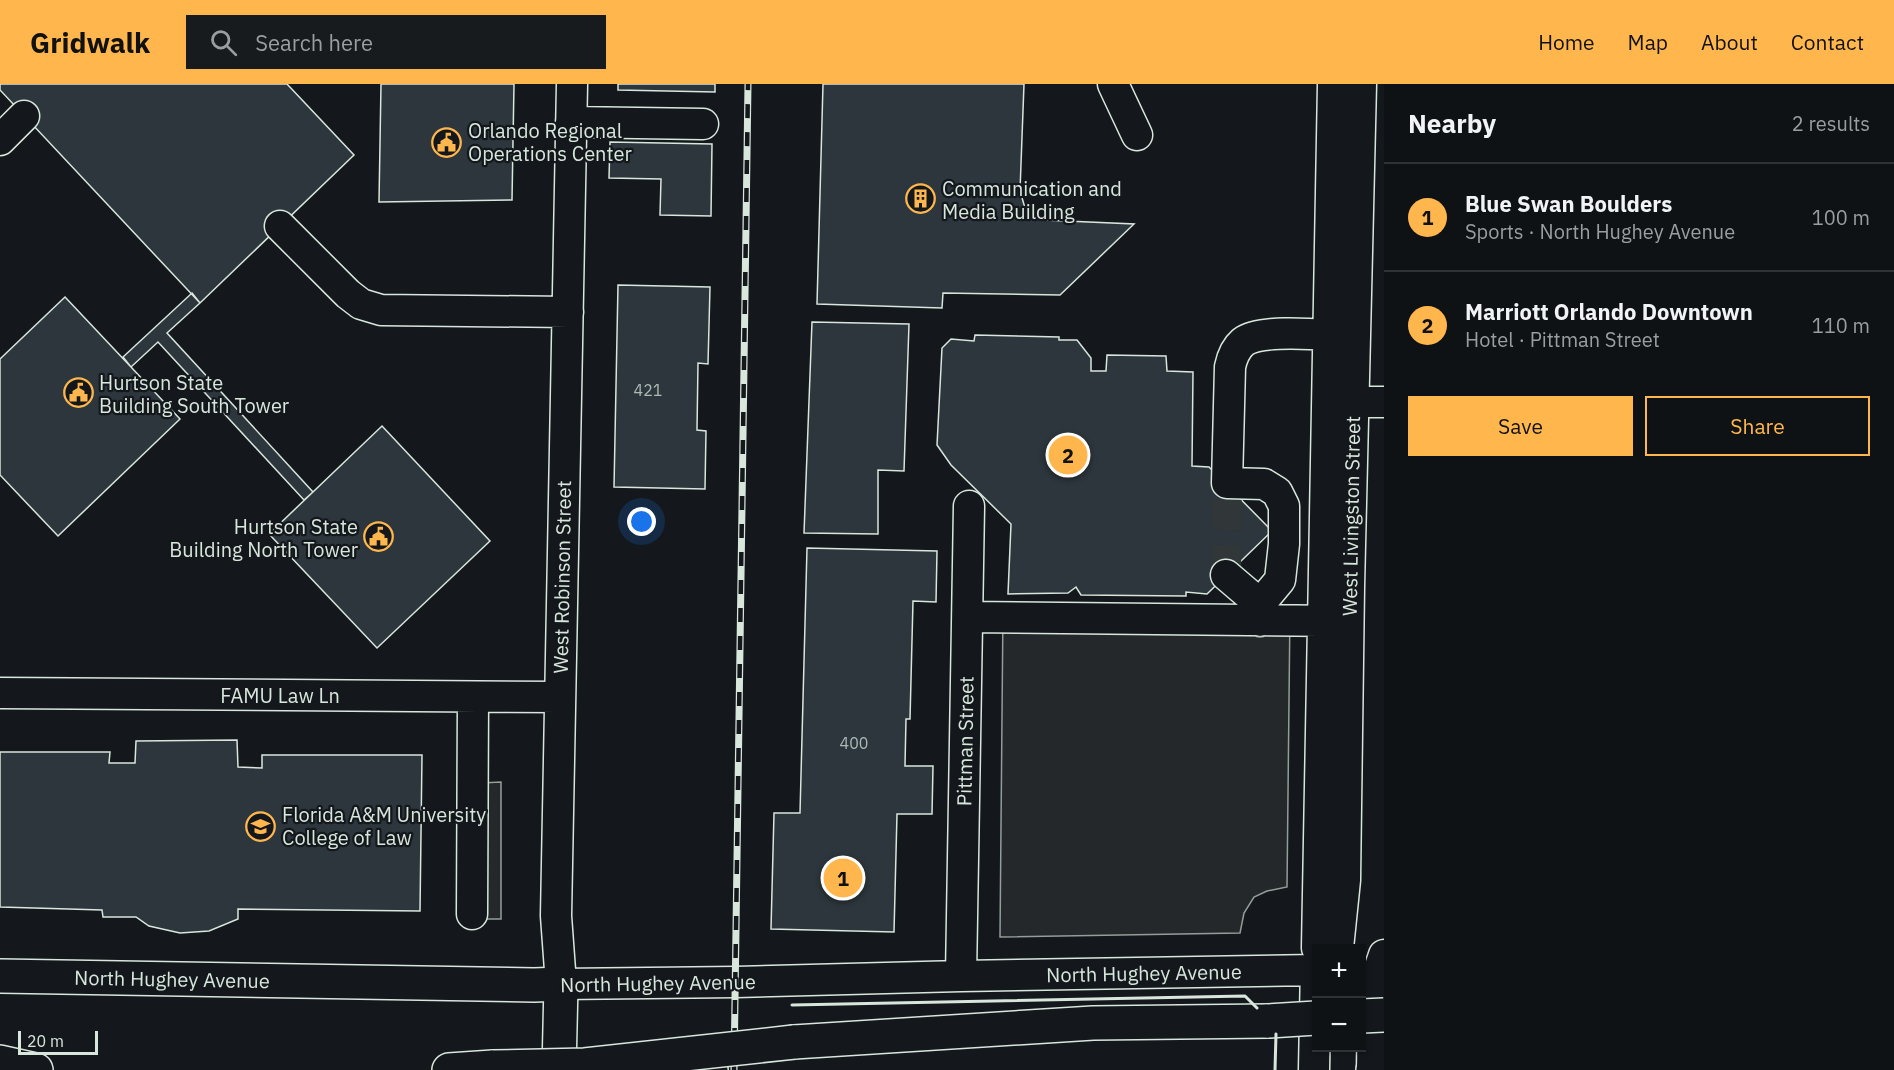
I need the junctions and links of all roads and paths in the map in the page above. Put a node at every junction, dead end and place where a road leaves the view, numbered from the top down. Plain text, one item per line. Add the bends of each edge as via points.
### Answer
1 (572, 84) edge
2 (1113, 84) edge
3 (1333, 84) edge
4 (1361, 84) edge
5 (24, 116) dead end
6 (572, 122) junction
7 (703, 124) dead end
8 (1137, 135) dead end
9 (0, 140) edge
10 (280, 226) dead end
11 (1371, 280) edge
12 (568, 312) junction
13 (1342, 336) junction
14 (1354, 402) junction
15 (1384, 402) edge
16 (969, 506) dead end
17 (1226, 575) tunnel mouth
18 (1260, 612) junction
19 (968, 617) junction
20 (1336, 621) junction
21 (0, 693) edge
22 (473, 697) junction
23 (559, 697) junction
24 (472, 914) dead end
25 (1317, 944) edge
26 (1338, 944) edge
27 (1377, 965) edge
28 (1312, 970) edge
29 (0, 976) edge
30 (961, 976) junction
31 (561, 984) junction
32 (1315, 998) edge
33 (1384, 1015) edge
34 (1366, 1016) edge
35 (1312, 1018) edge
36 (1331, 1052) edge
37 (0, 1062) edge
38 (572, 1067) edge
39 (36, 1070) edge
40 (449, 1070) edge
41 (711, 1070) edge
42 (1314, 1070) edge
43 (1331, 1070) edge
44 (1373, 1070) edge
45 (1384, 1070) edge

1 - 6 street, West Robinson Street
2 - 8 street
3 - 13 street
4 - 11 street, West Livingston Street
5 - 9 street
6 - 7 street
6 - 12 street, West Robinson Street
10 - 12 street via 339,286 361,304 381,310
11 - 13 street, West Livingston Street
12 - 23 street, West Robinson Street
13 - 14 street, West Livingston Street
13 - 18 street via 1254,336 1233,354 1227,483 1264,484 1277,492 1284,506 1280,580
13 - 20 street
14 - 15 street
14 - 20 street, West Livingston Street
16 - 19 street, Pittman Street
17 - 18 street
18 - 19 street
18 - 20 street
19 - 30 street, Pittman Street
20 - 25 street
20 - 26 street, West Livingston Street via 1345,880
21 - 22 street, FAMU Law Ln
22 - 23 street, FAMU Law Ln
22 - 24 street
23 - 31 street, West Robinson Street via 556,916
27 - 44 street
28 - 30 street, North Hughey Avenue
29 - 31 main road, North Hughey Avenue
30 - 31 street, North Hughey Avenue
31 - 38 main road, West Robinson Street
32 - 42 street
33 - 34 main road, bridge
35 - 38 main road, bridge via 1093,1023 794,1042
36 - 43 street
37 - 39 main road
38 - 40 main road, bridge
38 - 41 main road, bridge
44 - 45 main road

